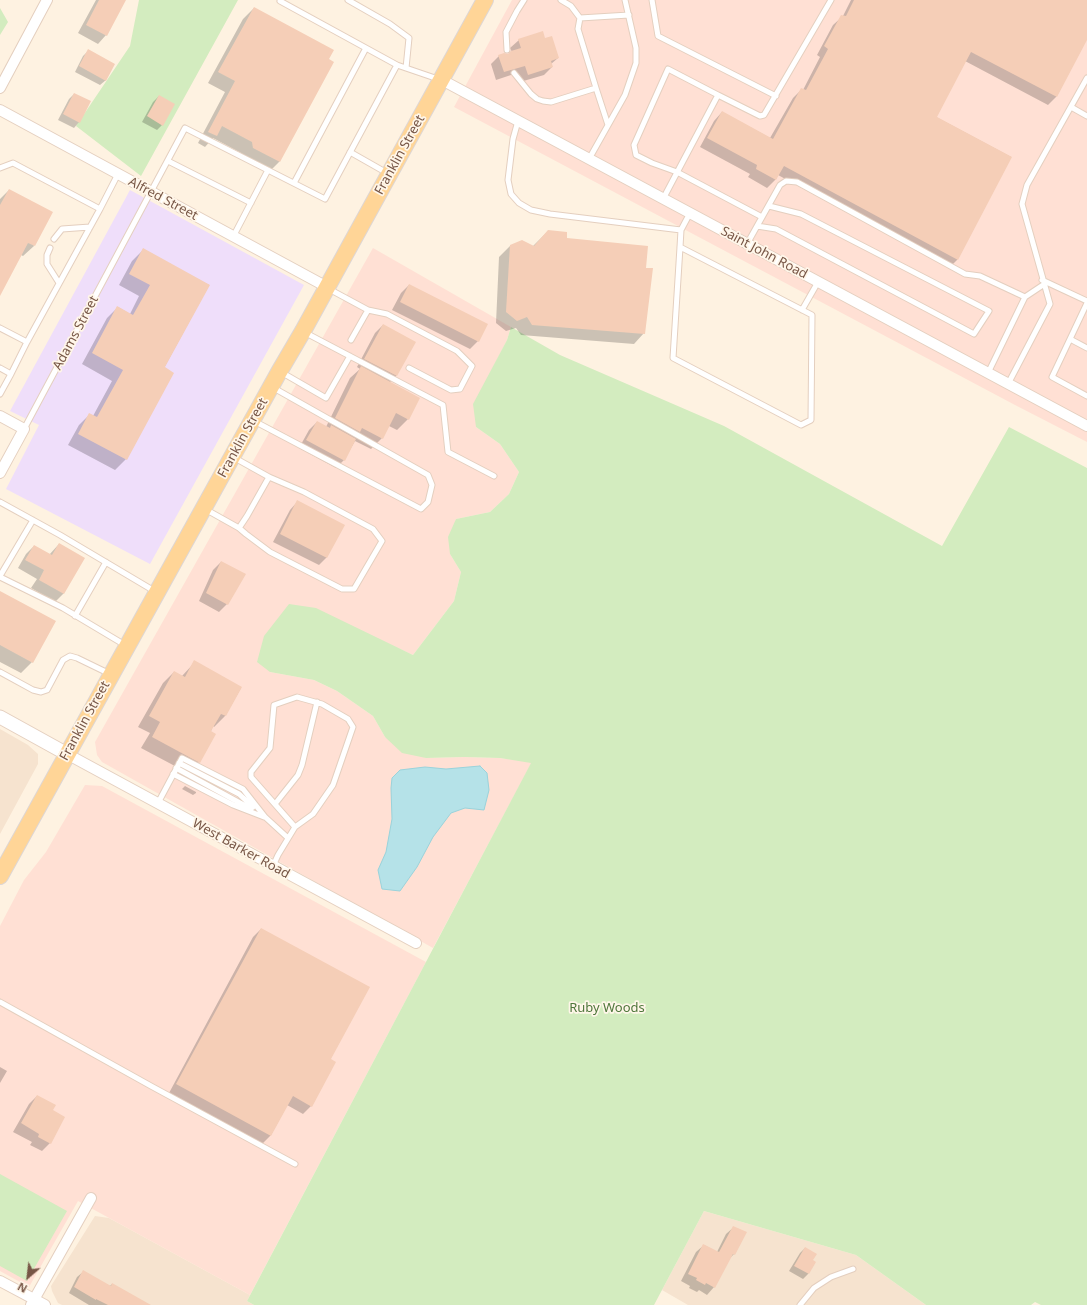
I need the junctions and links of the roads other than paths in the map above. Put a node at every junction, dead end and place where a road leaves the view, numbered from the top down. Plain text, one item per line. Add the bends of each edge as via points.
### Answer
1 (47, 0) edge
2 (348, 0) edge
3 (485, 0) edge
4 (524, 0) edge
5 (561, 0) edge
6 (625, 0) edge
7 (652, 0) edge
8 (831, 0) edge
9 (280, 1) edge
10 (629, 15) junction
11 (580, 18) junction
12 (366, 48) junction
13 (507, 50) dead end
14 (397, 64) junction
15 (406, 68) junction
16 (514, 73) dead end
17 (1087, 78) edge
18 (442, 80) junction
19 (0, 88) edge
20 (596, 88) junction
21 (718, 95) junction
22 (776, 96) junction
23 (1071, 107) junction
24 (0, 110) edge
25 (1087, 116) edge
26 (518, 121) junction
27 (608, 125) junction
28 (350, 152) junction
29 (589, 159) junction
30 (168, 161) junction
31 (0, 168) edge
32 (268, 170) junction
33 (677, 172) junction
34 (118, 174) junction
35 (390, 174) junction
36 (294, 183) junction
37 (151, 193) junction
38 (663, 199) junction
39 (251, 203) junction
40 (769, 206) junction
41 (100, 209) junction
42 (690, 213) junction
43 (762, 217) junction
44 (757, 226) junction
45 (90, 227) junction
46 (681, 230) junction
47 (234, 237) junction
48 (54, 238) dead end
49 (747, 244) junction
50 (680, 247) junction
51 (50, 248) dead end
52 (818, 282) junction
53 (1043, 282) junction
54 (59, 283) junction
55 (327, 287) junction
56 (1025, 297) junction
57 (1087, 302) edge
58 (368, 310) junction
59 (802, 310) junction
60 (0, 328) edge
61 (303, 331) junction
62 (1070, 339) junction
63 (351, 340) dead end
64 (27, 342) junction
65 (1087, 348) edge
66 (350, 356) junction
67 (0, 368) edge
68 (409, 368) dead end
69 (279, 372) junction
70 (988, 373) junction
71 (11, 374) junction
72 (1008, 384) junction
73 (272, 386) junction
74 (0, 394) edge
75 (1087, 396) edge
76 (0, 416) edge
77 (253, 420) junction
78 (1087, 426) edge
79 (24, 429) junction
80 (232, 457) junction
81 (0, 472) edge
82 (494, 476) dead end
83 (269, 477) junction
84 (0, 502) edge
85 (204, 508) junction
86 (33, 520) junction
87 (239, 528) junction
88 (106, 562) junction
89 (0, 576) edge
90 (157, 593) junction
91 (75, 616) junction
92 (127, 646) junction
93 (0, 672) edge
94 (111, 674) junction
95 (317, 702) junction
96 (0, 717) edge
97 (67, 754) junction
98 (175, 771) junction
99 (158, 803) junction
100 (275, 804) junction
101 (265, 817) junction
102 (295, 827) junction
103 (288, 838) junction
104 (273, 866) junction
105 (0, 876) edge
106 (416, 943) dead end
107 (0, 1002) edge
108 (295, 1164) dead end
109 (91, 1198) dead end
110 (853, 1269) dead end
111 (0, 1281) edge
112 (32, 1302) edge
113 (45, 1305) edge
114 (800, 1305) edge

1 - 19 street
2 - 15 lane via 410,38
3 - 18 main road, Franklin Street
4 - 13 lane via 506,32
5 - 11 lane via 572,6
6 - 10 lane
7 - 22 lane via 658,36
8 - 22 lane
9 - 12 lane
10 - 11 lane
10 - 27 lane via 636,48 636,63 625,95
11 - 20 lane via 578,29
12 - 14 lane
12 - 36 lane
14 - 15 lane
14 - 28 lane
15 - 18 lane
16 - 20 lane via 536,99 543,101 551,102
17 - 23 lane
18 - 26 street, Saint John Road
18 - 35 main road, Franklin Street
20 - 27 lane
21 - 22 lane via 760,116 767,112
21 - 33 lane
21 - 33 lane via 668,69 634,145 636,155
23 - 25 lane
23 - 53 lane via 1027,186 1022,204
24 - 34 street, Alfred Street
26 - 29 street, Saint John Road
26 - 46 lane via 508,180 511,194 519,204 531,210 550,214
27 - 29 lane
28 - 35 lane
28 - 36 lane via 325,199
29 - 38 street, Saint John Road
30 - 32 lane, Adams Street via 185,128
30 - 37 lane, Adams Street
30 - 39 lane
31 - 41 lane via 13,163
32 - 36 lane
32 - 39 lane
33 - 38 lane
33 - 43 lane
34 - 37 street, Alfred Street
34 - 41 lane
35 - 55 main road, Franklin Street
37 - 47 street, Alfred Street
37 - 79 lane, Adams Street
38 - 42 street, Saint John Road
39 - 47 lane
40 - 43 lane
40 - 44 lane via 800,214 989,311 974,334 776,229
40 - 56 lane via 780,185 786,181 797,182 966,274 980,276
41 - 45 lane
42 - 46 lane
42 - 49 street, Saint John Road
43 - 44 lane
44 - 49 lane
45 - 48 lane via 62,230
45 - 54 lane
46 - 50 lane
47 - 55 street, Alfred Street
49 - 52 street, Saint John Road
50 - 59 lane
50 - 59 lane via 673,358 801,425 811,420 812,330 812,315
51 - 54 lane via 47,264
52 - 59 lane
52 - 70 street, Saint John Road
53 - 56 lane
53 - 57 lane
53 - 72 lane via 1050,304
54 - 64 lane
55 - 58 lane
55 - 61 main road, Franklin Street
56 - 70 lane
57 - 62 lane
58 - 63 lane
58 - 68 lane via 387,314 457,351 472,366 460,389 451,390
60 - 64 lane
61 - 66 lane
61 - 69 main road, Franklin Street
62 - 65 lane
62 - 75 lane via 1052,377
64 - 71 lane
66 - 69 lane via 326,398
66 - 82 lane via 443,405 448,452
67 - 71 lane
69 - 73 main road, Franklin Street
70 - 72 street, Saint John Road
71 - 74 lane
72 - 78 street, Saint John Road
73 - 77 main road, Franklin Street
73 - 77 lane via 428,475 432,485 428,502 421,509
76 - 79 street
77 - 80 main road, Franklin Street
79 - 81 street, Adams Street
80 - 83 lane
80 - 85 main road, Franklin Street
83 - 87 lane
83 - 87 lane via 304,492 373,529 382,541 370,562 354,589 342,589 270,552
84 - 86 lane
85 - 87 lane
85 - 90 main road, Franklin Street
86 - 88 lane
86 - 89 lane
88 - 90 lane
88 - 91 lane
89 - 91 lane
90 - 92 main road, Franklin Street
91 - 92 lane
92 - 94 main road, Franklin Street
93 - 94 lane via 41,692 46,690 63,660 70,656
94 - 97 main road, Franklin Street
95 - 100 lane via 302,766
95 - 100 lane via 297,697 274,705 270,748 251,777
95 - 102 lane via 348,719 353,727 333,785 313,814
96 - 97 street
97 - 99 street, West Barker Road
97 - 105 main road, Franklin Street
98 - 99 lane
98 - 101 lane
98 - 101 lane via 182,758 243,789
99 - 104 street, West Barker Road
100 - 102 lane
101 - 103 lane
102 - 103 lane
103 - 104 lane
104 - 106 street, West Barker Road
107 - 108 lane
109 - 112 street
110 - 114 lane via 831,1277 814,1288
111 - 112 street
112 - 113 street

